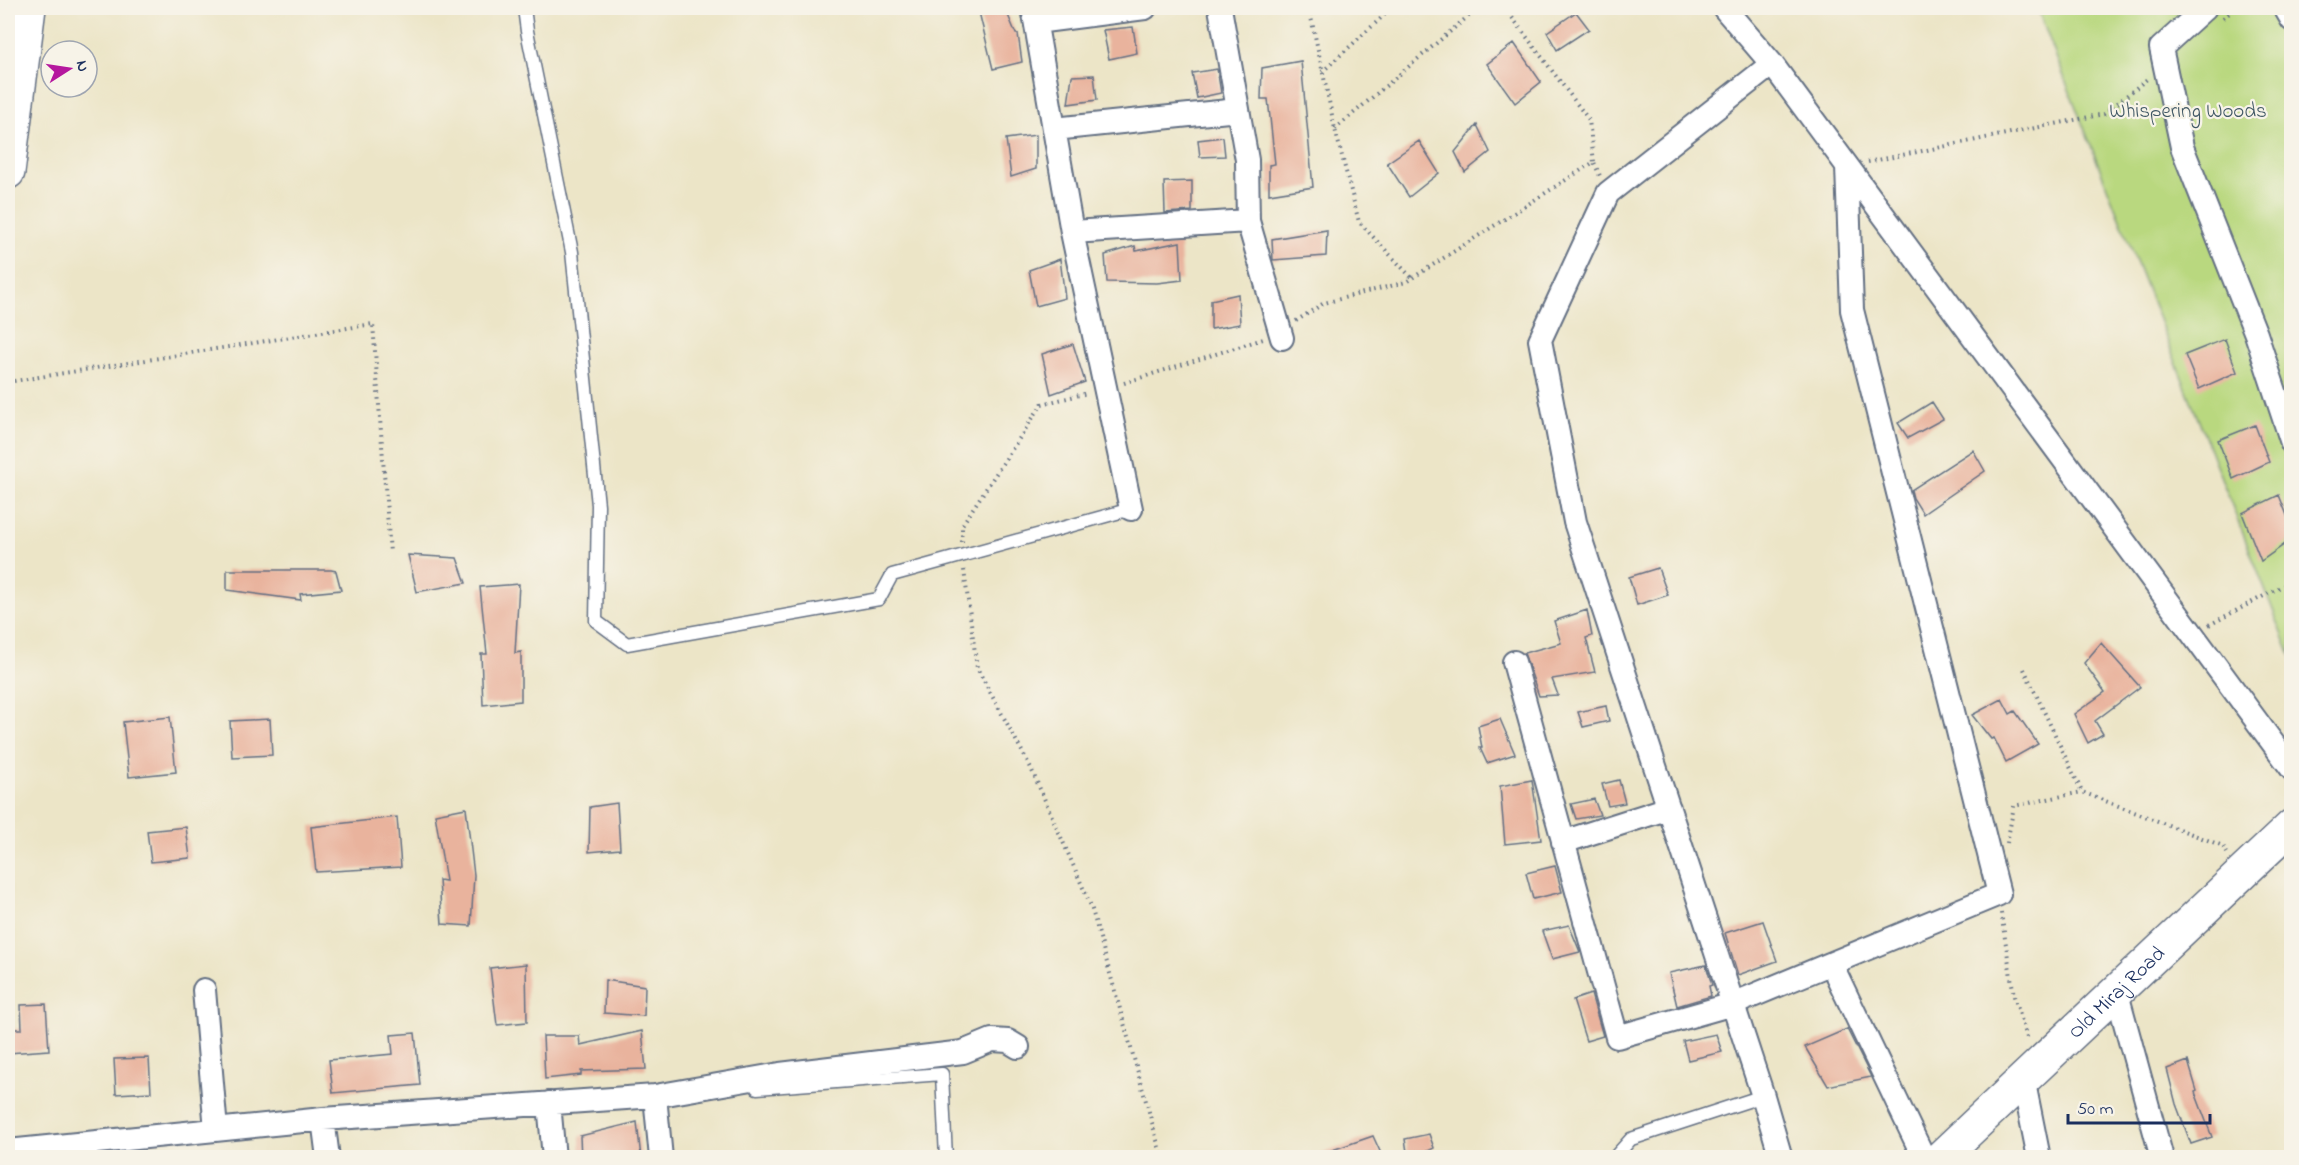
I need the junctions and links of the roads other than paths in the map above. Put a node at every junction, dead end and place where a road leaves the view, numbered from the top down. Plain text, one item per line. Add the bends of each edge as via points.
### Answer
1 (29, 8) edge
2 (524, 8) edge
3 (1145, 8) edge
4 (1220, 8) edge
5 (1724, 8) edge
6 (2285, 8) edge
7 (1034, 15) edge
8 (2212, 15) edge
9 (2292, 20) edge
10 (1772, 64) junction
11 (1238, 110) junction
12 (1054, 129) junction
13 (1847, 166) junction
14 (8, 172) edge
15 (1248, 221) junction
16 (1072, 232) junction
17 (1280, 334) road end
18 (2292, 443) edge
19 (1131, 509) joint
20 (1514, 662) dead end
21 (2292, 768) edge
22 (1669, 808) junction
23 (2292, 825) edge
24 (1563, 842) junction
25 (1837, 975) dead end
26 (204, 990) dead end
27 (2116, 990) junction
28 (1733, 1004) junction
29 (1018, 1047) dead end
30 (2029, 1072) junction
31 (655, 1096) junction
32 (1763, 1096) junction
33 (549, 1103) junction
34 (323, 1119) junction
35 (216, 1130) junction
36 (112, 1149) edge
37 (8, 1151) edge
38 (327, 1158) edge
39 (554, 1158) edge
40 (660, 1158) edge
41 (946, 1158) edge
42 (1614, 1158) edge
43 (1781, 1158) edge
44 (1924, 1158) edge
45 (1940, 1158) edge
46 (2039, 1158) edge
47 (2162, 1158) edge

1 - 14 main road
2 - 19 lane via 572,252 598,505 596,621 627,644 879,599 892,575
3 - 7 street
4 - 11 street
5 - 10 street
6 - 9 street
7 - 12 street
8 - 18 street via 2161,48 2182,147 2256,334
10 - 13 street
10 - 22 street via 1608,193 1540,340 1575,522
11 - 12 street
11 - 15 street via 1247,160
12 - 16 street
13 - 21 street
13 - 28 street via 1852,310 1999,894
15 - 16 street
15 - 17 street
16 - 19 street
20 - 24 street
22 - 24 street
22 - 28 street
23 - 27 main road, Old Miraj Road
24 - 28 street via 1617,1037
25 - 44 street
26 - 35 street
27 - 30 main road, Old Miraj Road
27 - 47 street
28 - 32 street
29 - 31 street via 1008,1041 992,1040 963,1052 780,1074
30 - 45 main road, Old Miraj Road
30 - 46 street
31 - 33 street
31 - 40 street
31 - 41 lane via 942,1074
32 - 42 lane via 1630,1139
32 - 43 street
33 - 34 street
33 - 39 street
34 - 35 street
34 - 38 street
35 - 36 street
36 - 37 street

